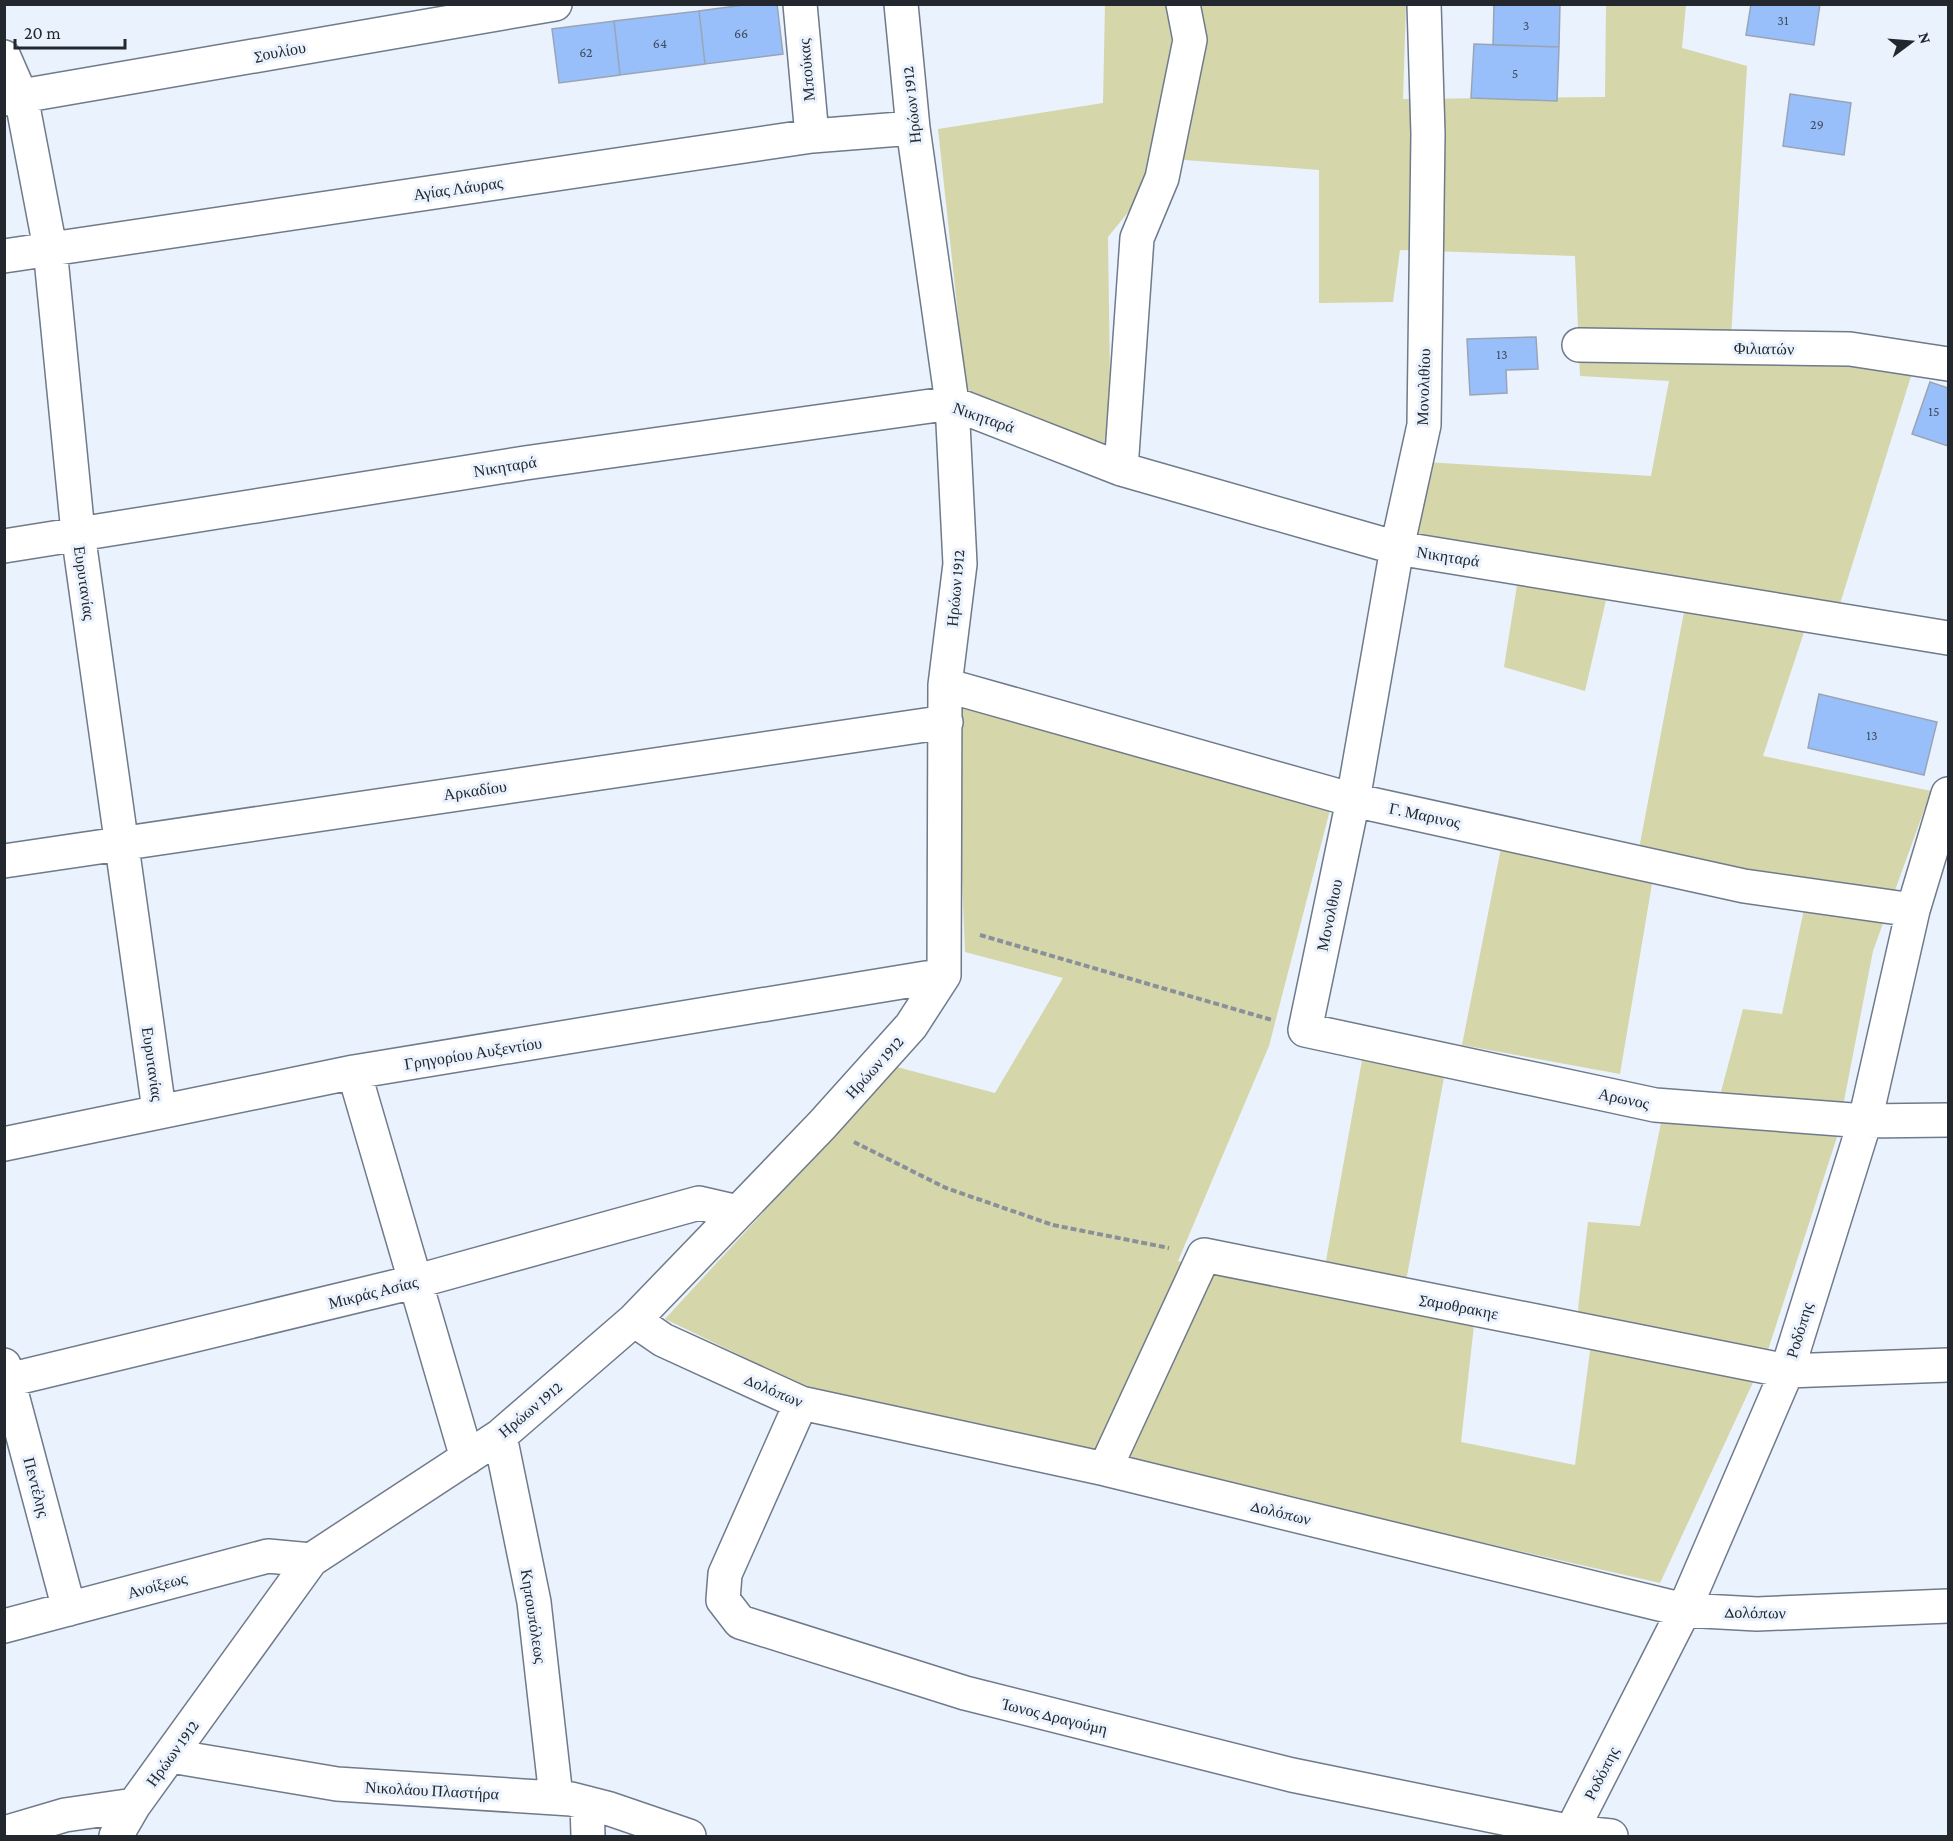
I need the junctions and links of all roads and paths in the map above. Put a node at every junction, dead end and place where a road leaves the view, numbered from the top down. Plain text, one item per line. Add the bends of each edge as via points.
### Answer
1 (800, 4) edge
2 (901, 4) edge
3 (1183, 4) edge
4 (1424, 4) edge
5 (547, 5) edge
6 (4, 57) edge
7 (13, 97) edge
8 (913, 128) junction
9 (812, 136) junction
10 (50, 248) junction
11 (4, 256) edge
12 (1579, 345) dead end
13 (1948, 364) edge
14 (952, 403) junction
15 (1120, 469) junction
16 (78, 533) junction
17 (4, 546) edge
18 (1397, 548) junction
19 (1948, 638) edge
20 (945, 685) junction
21 (946, 722) junction
22 (1948, 794) edge
23 (1353, 800) junction
24 (122, 842) junction
25 (4, 861) edge
26 (1913, 910) junction
27 (945, 925) junction
28 (944, 975) junction
29 (1305, 1029) junction
30 (354, 1072) junction
31 (159, 1110) junction
32 (1948, 1120) edge
33 (1865, 1121) junction
34 (822, 1125) junction
35 (4, 1144) edge
36 (738, 1212) junction
37 (1204, 1255) junction
38 (414, 1282) junction
39 (634, 1320) junction
40 (1948, 1365) edge
41 (1786, 1371) junction
42 (6, 1376) edge
43 (801, 1403) junction
44 (500, 1436) junction
45 (467, 1458) junction
46 (1105, 1469) junction
47 (310, 1560) junction
48 (1948, 1606) edge
49 (69, 1609) junction
50 (1684, 1610) junction
51 (4, 1626) edge
52 (171, 1756) junction
53 (571, 1800) junction
54 (134, 1805) junction
55 (4, 1833) edge
56 (1570, 1834) edge
57 (116, 1836) edge
58 (588, 1836) edge
59 (689, 1836) edge
60 (1611, 1836) edge

1 - 9 street, Μπούκας
2 - 8 street, Ηρώων 1912
3 - 15 street via 1190,40 1162,178 1137,238
4 - 18 street, Μονολιθίου via 1428,134 1424,425
5 - 7 street, Σουλίου
6 - 7 street, Ευρυτανίας
7 - 10 street, Ευρυτανίας
8 - 9 street, Αγίας Λάυρας
8 - 14 street, Ηρώων 1912
9 - 10 street, Αγίας Λάυρας
10 - 11 street, Αγίας Λάυρας
10 - 16 street, Ευρυτανίας
12 - 13 street, Φιλιατών via 1850,349
14 - 15 street, Νικηταρά
14 - 16 street, Νικηταρά via 525,463
14 - 20 street, Ηρώων 1912 via 960,564
15 - 18 street, Νικηταρά
16 - 17 street, Νικηταρά
16 - 24 street, Ευρυτανίας
18 - 19 street, Νικηταρά
18 - 23 street, Μονολιθίου
20 - 21 street, Ηρώων 1912
20 - 23 street, Γ. Μαρινος
21 - 24 street, Αρκαδίου
21 - 27 street, Ηρώων 1912
22 - 26 street, Ροδόπης
23 - 26 street, Γ. Μαρινος via 1744,885
23 - 29 street, Μονολθιου
24 - 25 street, Αρκαδίου
24 - 31 street, Ευρυτανίας
26 - 33 street, Ροδόπης
27 - 28 street, Ηρώων 1912
27 - 29 path
28 - 30 street, Γρηγορίου Αυξεντίου
28 - 34 street, Ηρώων 1912 via 912,1026
29 - 33 street, Αρωνος via 1655,1105
30 - 31 street, Γρηγορίου Αυξεντίου
30 - 38 street
31 - 35 street, Γρηγορίου Αυξεντίου
32 - 33 street, Αρωνος
33 - 41 street, Ροδόπης
34 - 36 street, Ηρώων 1912
34 - 37 path via 946,1188 1042,1221
36 - 38 street, Μικράς Ασίας via 699,1203
36 - 39 street, Ηρώων 1912
37 - 41 street, Σαμοθρακηε
37 - 46 street
38 - 42 street, Μικράς Ασίας
38 - 45 street
39 - 43 street, Δολόπων via 663,1340
39 - 44 street, Ηρώων 1912
40 - 41 street, Σαμοθρακηε
41 - 50 street, Ροδόπης
42 - 49 street, Πεντέλης
43 - 46 street, Δολόπων
43 - 56 street, Ίωνος Δραγούμη via 725,1574 723,1600 740,1622 999,1702 1292,1775
44 - 45 street, Ηρώων 1912
44 - 53 street, Κηπουπόλεως
45 - 47 street, Ηρώων 1912
46 - 50 street, Δολόπων
47 - 49 street, Ανοίξεως via 268,1556
47 - 52 street, Ηρώων 1912
48 - 50 street, Δολόπων via 1758,1614
49 - 51 street, Ανοίξεως
50 - 56 street, Ροδόπης
52 - 53 street, Νικολάου Πλαστήρα via 337,1784
52 - 54 street, Ηρώων 1912
53 - 58 street, Κηπουπόλεως
53 - 59 street, Νικολάου Πλαστήρα
54 - 55 street via 65,1815
54 - 57 street, Ηρώων 1912
56 - 60 street, Ίωνος Δραγούμη

